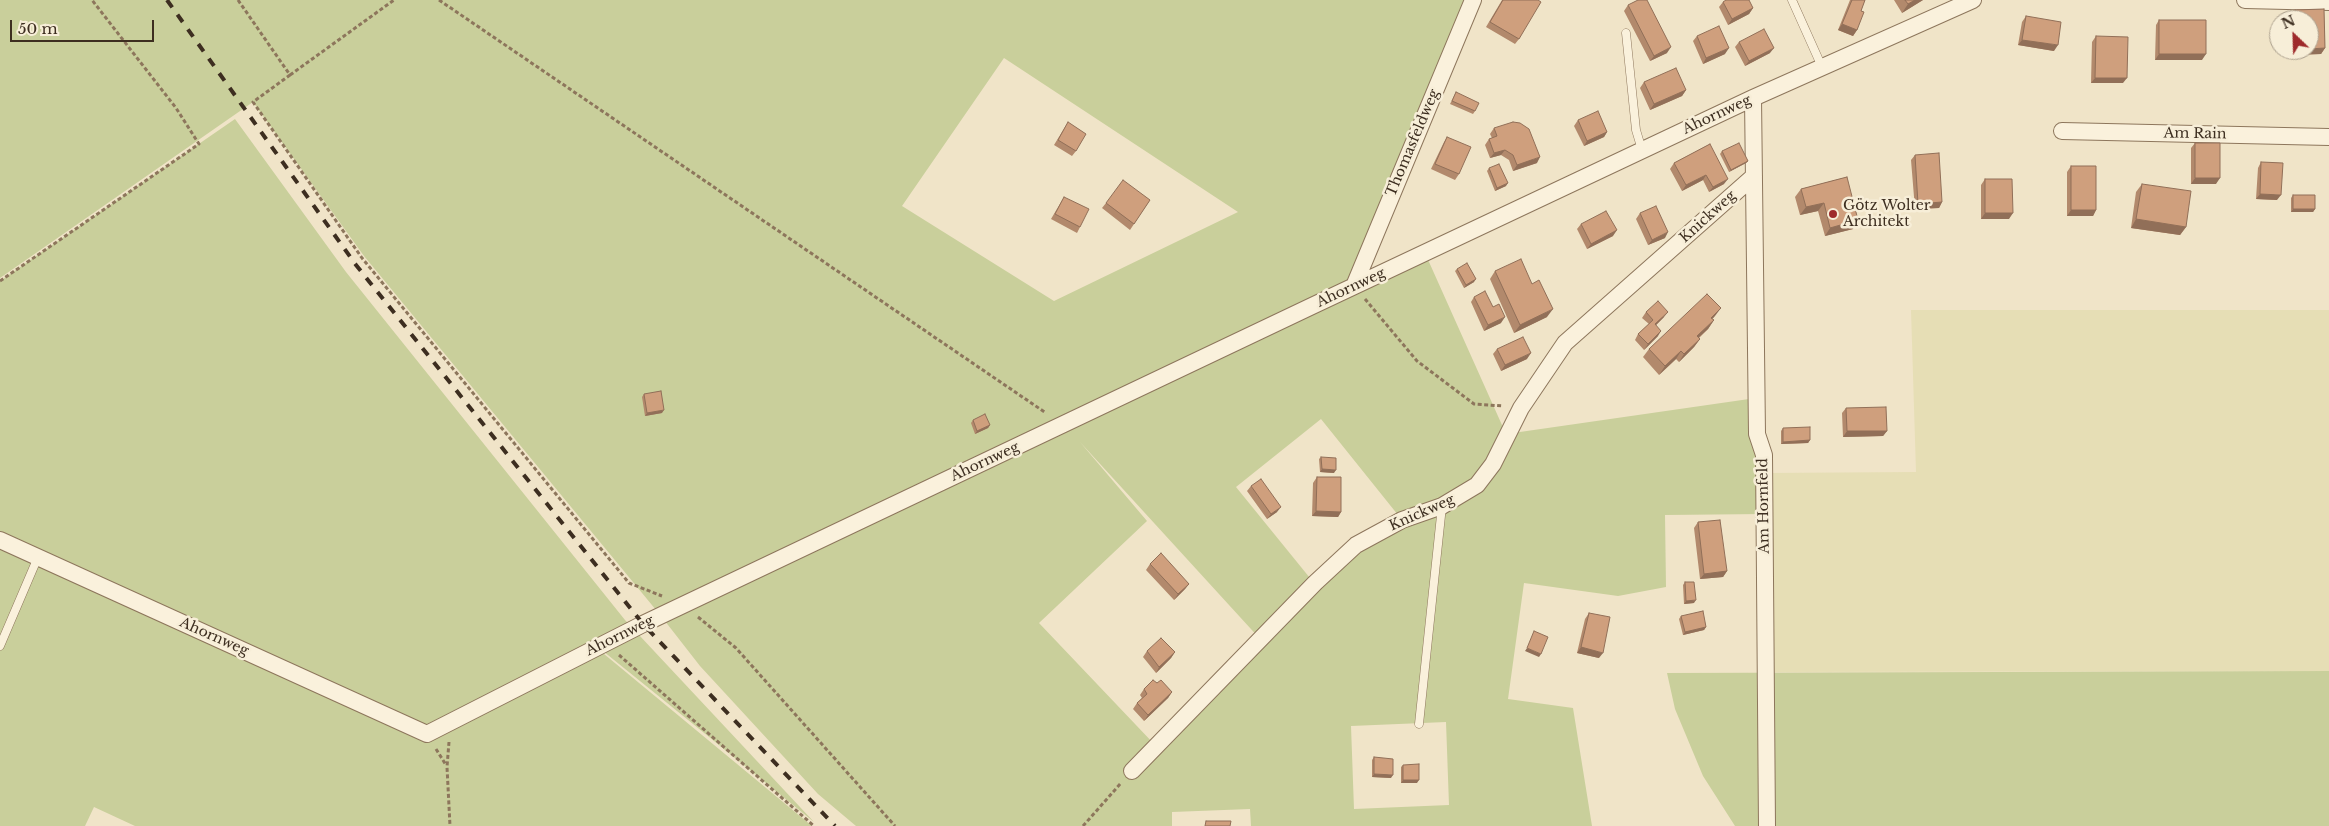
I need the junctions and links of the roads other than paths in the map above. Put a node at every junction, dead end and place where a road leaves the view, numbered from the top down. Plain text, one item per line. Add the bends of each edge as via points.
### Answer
1 (1473, 0) edge
2 (1792, 0) edge
3 (1973, 0) edge
4 (2245, 0) edge
5 (2329, 2) edge
6 (1626, 33) dead end
7 (1822, 67) junction
8 (1753, 98) junction
9 (2062, 131) dead end
10 (2329, 137) edge
11 (1642, 150) junction
12 (1754, 176) junction
13 (1354, 286) junction
14 (1442, 506) junction
15 (0, 540) edge
16 (38, 557) junction
17 (0, 646) edge
18 (1420, 724) dead end
19 (1132, 770) road end
20 (1767, 826) edge

1 - 13 street, Thomasfeldweg
2 - 7 lane
3 - 7 street, Ahornweg
4 - 5 street
6 - 11 lane via 1636,130
7 - 8 street, Ahornweg
8 - 11 street, Ahornweg
8 - 12 street, Am Hornfeld
9 - 10 street, Am Rain
11 - 13 street, Ahornweg
12 - 14 street, Knickweg via 1566,343 1521,408 1493,464 1477,485
12 - 20 street, Am Hornfeld via 1757,434 1764,455
13 - 16 street, Ahornweg via 684,605 427,734
14 - 18 lane
14 - 19 street, Knickweg via 1402,520 1356,545
15 - 16 street, Ahornweg
16 - 17 lane

